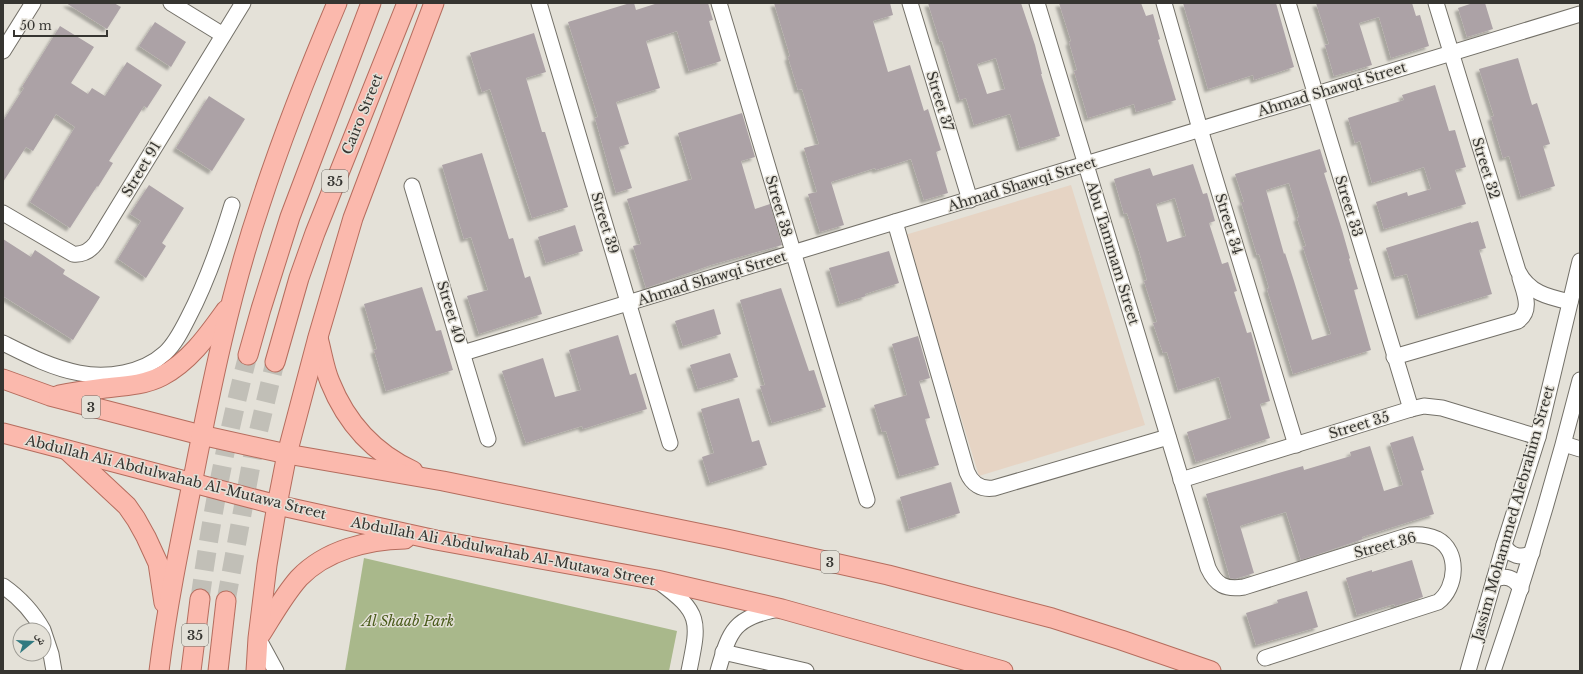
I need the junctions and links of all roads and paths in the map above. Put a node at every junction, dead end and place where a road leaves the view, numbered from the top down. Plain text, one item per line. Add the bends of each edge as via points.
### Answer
1 (33, 3) edge
2 (171, 3) edge
3 (243, 3) edge
4 (337, 3) edge
5 (371, 3) edge
6 (407, 3) edge
7 (434, 3) edge
8 (539, 3) edge
9 (719, 3) edge
10 (910, 3) edge
11 (1037, 3) edge
12 (1164, 3) edge
13 (1288, 3) edge
14 (1436, 3) edge
15 (1580, 14) edge
16 (223, 35) junction
17 (3, 51) edge
18 (1451, 53) junction
19 (1315, 94) junction
20 (1200, 130) junction
21 (1086, 164) junction
22 (412, 186) dead end
23 (970, 200) junction
24 (232, 205) dead end
25 (3, 213) edge
26 (895, 222) junction
27 (793, 253) junction
28 (1580, 261) edge
29 (1518, 271) junction
30 (1570, 302) junction
31 (629, 303) junction
32 (231, 304) junction
33 (318, 337) junction
34 (3, 343) edge
35 (463, 353) junction
36 (248, 355) tunnel mouth
37 (1394, 357) junction
38 (275, 362) tunnel mouth
39 (3, 379) edge
40 (1580, 380) edge
41 (50, 396) junction
42 (1410, 409) junction
43 (3, 433) edge
44 (201, 435) junction
45 (1168, 437) junction
46 (1538, 437) junction
47 (488, 439) dead end
48 (670, 443) dead end
49 (1564, 444) junction
50 (1296, 445) junction
51 (66, 449) junction
52 (1580, 449) edge
53 (287, 454) junction
54 (1181, 480) junction
55 (443, 481) junction
56 (192, 483) junction
57 (867, 500) dead end
58 (277, 505) junction
59 (436, 540) junction
60 (1504, 545) junction
61 (1532, 553) junction
62 (657, 580) junction
63 (1494, 580) junction
64 (3, 586) edge
65 (1521, 589) junction
66 (200, 599) tunnel mouth
67 (226, 601) tunnel mouth
68 (782, 609) junction
69 (166, 615) junction
70 (38, 622) edge
71 (258, 638) junction
72 (724, 652) junction
73 (1265, 658) dead end
74 (52, 660) edge
75 (54, 671) edge
76 (159, 671) edge
77 (191, 671) edge
78 (218, 671) edge
79 (256, 671) edge
80 (276, 671) edge
81 (689, 671) edge
82 (718, 671) edge
83 (806, 671) edge
84 (1003, 671) edge
85 (1210, 671) edge
86 (1468, 671) edge
87 (1493, 671) edge

1 - 17 street
2 - 16 street
3 - 16 street, Street 91
4 - 32 main road via 313,58 260,205
5 - 36 main road, 35 via 290,218
6 - 38 main road, Cairo Street / 35 via 315,232
7 - 33 main road via 353,218
8 - 31 street, Street 39
9 - 27 street, Street 38
10 - 23 street, Street 37
11 - 21 street, Abu Tammam Street
12 - 20 street, Street 34
13 - 19 street, Street 33
14 - 18 street, Street 32
15 - 18 street, Ahmad Shawqi Street
16 - 25 street, Street 91 via 90,250 82,254 73,254
18 - 19 street, Ahmad Shawqi Street
18 - 29 street, Street 32
19 - 20 street, Ahmad Shawqi Street
19 - 37 street, Street 33
20 - 21 street, Ahmad Shawqi Street
20 - 50 street, Street 34
21 - 23 street, Ahmad Shawqi Street
21 - 45 street, Abu Tammam Street
22 - 35 street, Street 40
23 - 26 street, Ahmad Shawqi Street
24 - 34 street via 198,300 182,331 166,353 150,364 106,376 79,373 39,361
26 - 27 street, Ahmad Shawqi Street
26 - 45 street via 972,482 982,488 994,488
27 - 31 street, Ahmad Shawqi Street
27 - 57 street, Street 38
28 - 30 street, Jassim Mohammed Alebrahim Street
29 - 30 street, Street 32 via 1523,281 1539,294
29 - 37 street via 1527,304 1524,316 1518,321
30 - 46 street, Jassim Mohammed Alebrahim Street
31 - 35 street, Ahmad Shawqi Street
31 - 48 street, Street 39
32 - 41 main road via 201,345 161,376 146,382
32 - 44 main road
33 - 53 main road
33 - 55 main road via 329,381 350,421 382,453 400,465 421,475
35 - 47 street, Street 40
37 - 42 street, Street 33
39 - 41 main road, 3
40 - 49 street, Jassim Mohammed Alebrahim Street
41 - 44 main road, 3
42 - 46 street, Street 35 via 1424,406 1442,408
42 - 50 street, Street 35
43 - 51 main road, Abdullah Ali Abdulwahab Al-Mutawa Street
44 - 53 main road, 3
44 - 56 main road
45 - 54 street, Abu Tammam Street
46 - 60 street, Jassim Mohammed Alebrahim Street
49 - 52 street
49 - 61 street, Jassim Mohammed Alebrahim Street
50 - 54 street, Street 35
51 - 56 main road, Abdullah Ali Abdulwahab Al-Mutawa Street
51 - 69 main road via 127,506 143,531 158,564
53 - 55 main road, 3
53 - 58 main road
54 - 73 street, Street 36 via 1212,577 1216,582 1230,588 1250,586 1420,534 1433,538 1448,550 1453,565 1453,582 1445,597 1438,602
55 - 85 main road, 3 via 888,575 1052,618
56 - 58 main road, Abdullah Ali Abdulwahab Al-Mutawa Street
56 - 69 main road
58 - 59 main road, Abdullah Ali Abdulwahab Al-Mutawa Street
58 - 71 main road
59 - 62 main road, Abdullah Ali Abdulwahab Al-Mutawa Street
59 - 71 main road via 403,539 373,542 322,560 299,578
60 - 61 street via 1516,556 1527,556
60 - 63 street, Jassim Mohammed Alebrahim Street
61 - 65 street, Jassim Mohammed Alebrahim Street
62 - 68 main road, Abdullah Ali Abdulwahab Al-Mutawa Street
62 - 81 street via 682,599 692,613 696,639
63 - 65 street via 1499,577 1510,577
63 - 86 street, Jassim Mohammed Alebrahim Street
64 - 70 street via 22,601
65 - 87 street, Jassim Mohammed Alebrahim Street
66 - 77 main road, 35
67 - 78 main road, 35
68 - 72 street via 753,615 745,620 731,634
68 - 84 main road, Abdullah Ali Abdulwahab Al-Mutawa Street
69 - 76 main road
71 - 79 main road
71 - 80 street
72 - 82 street
72 - 83 street
74 - 75 street

